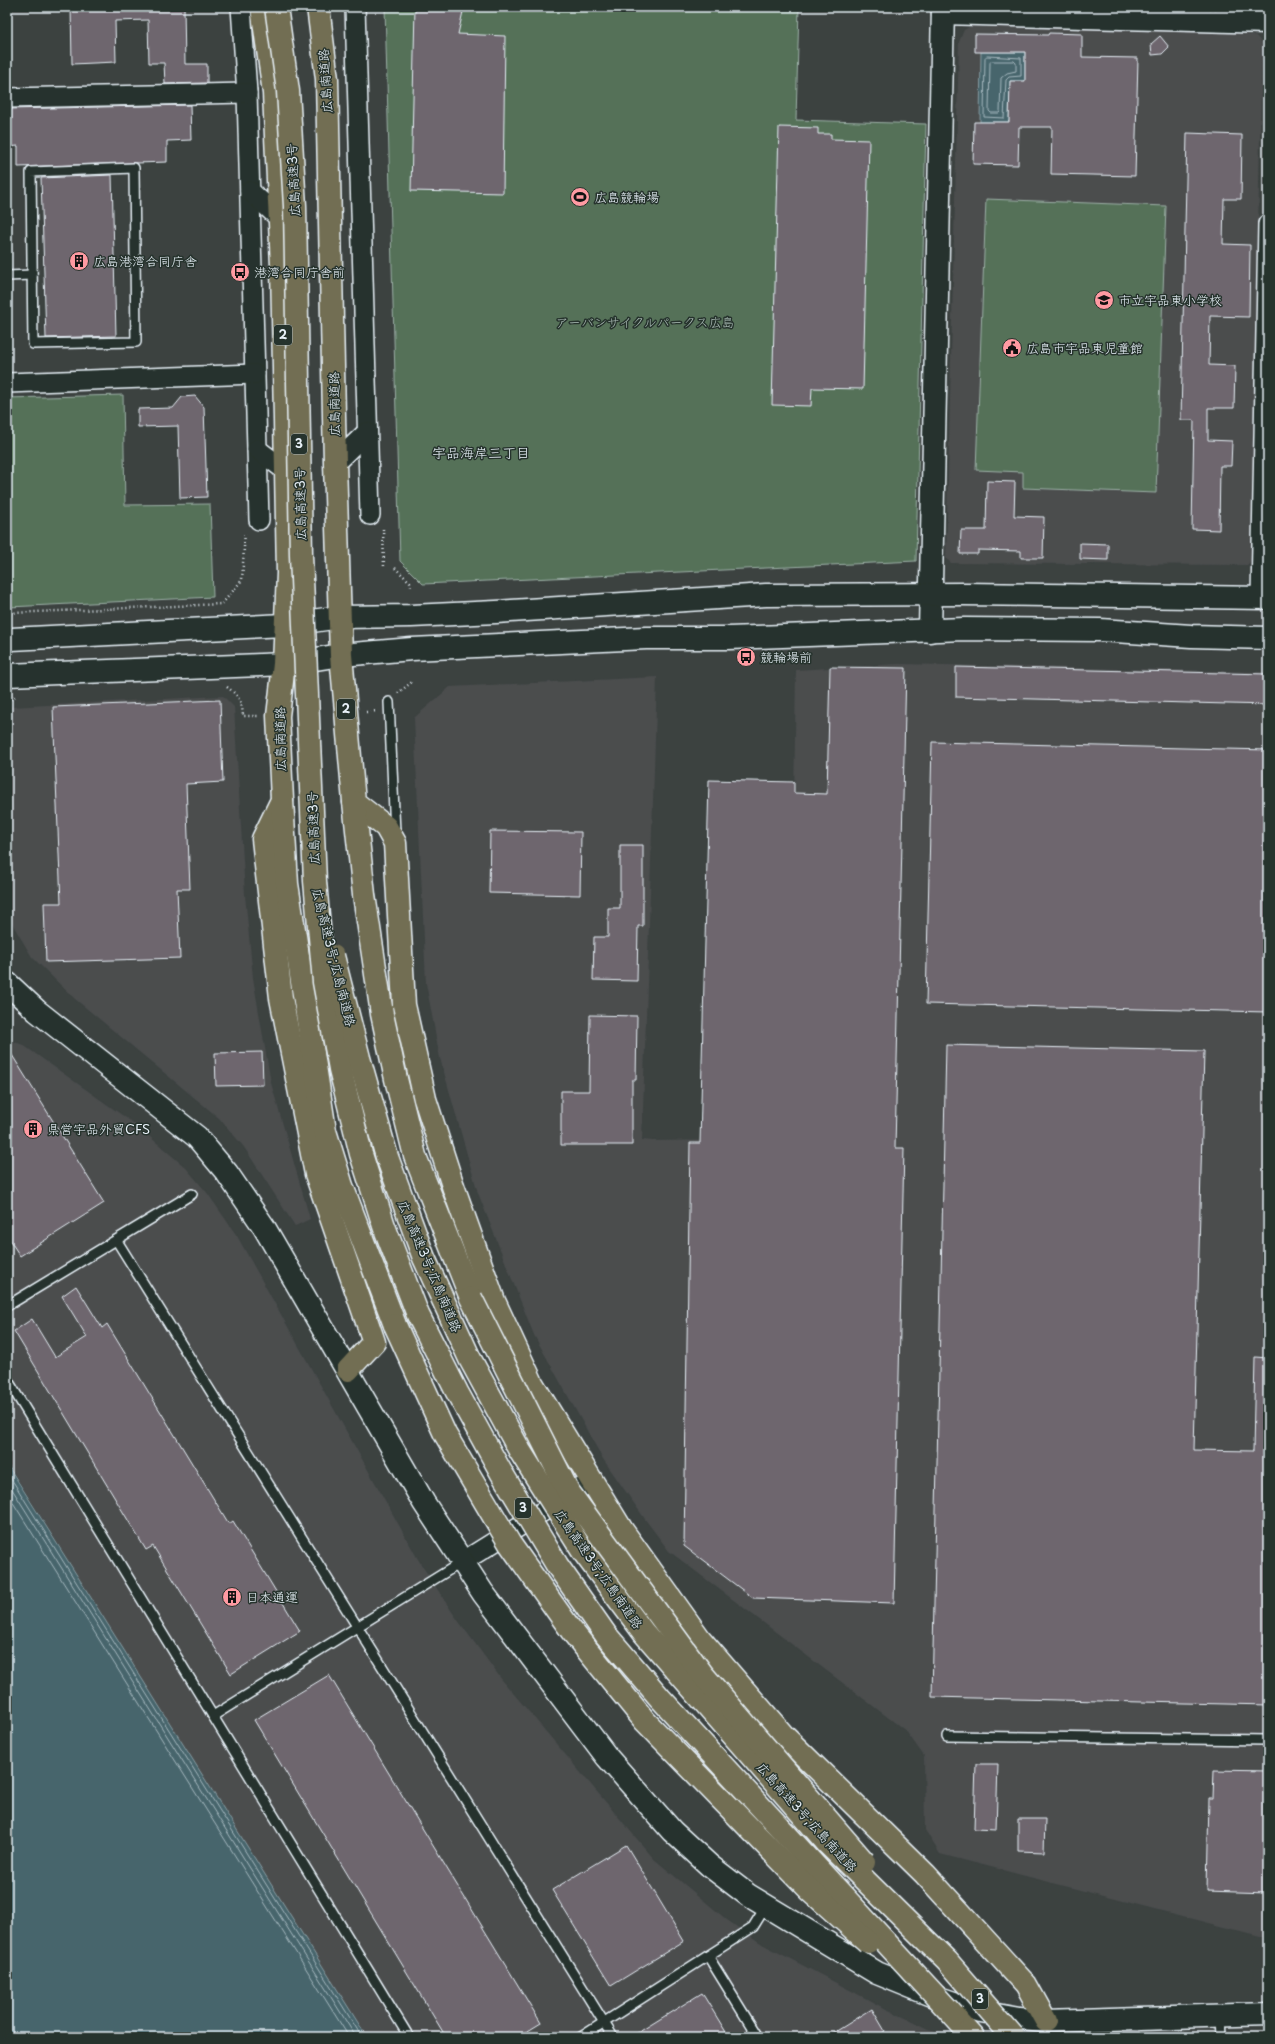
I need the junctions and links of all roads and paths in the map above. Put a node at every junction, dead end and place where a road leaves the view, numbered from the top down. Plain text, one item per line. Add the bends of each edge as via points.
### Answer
1 (241, 7) edge
2 (262, 7) edge
3 (276, 7) edge
4 (318, 7) edge
5 (355, 7) edge
6 (943, 10) edge
7 (1211, 14) edge
8 (1268, 22) edge
9 (247, 93) junction
10 (7, 98) edge
11 (250, 191) junction
12 (280, 219) junction
13 (1268, 224) edge
14 (32, 275) junction
15 (7, 276) edge
16 (1267, 322) edge
17 (255, 374) junction
18 (7, 383) edge
19 (367, 432) junction
20 (257, 449) junction
21 (335, 463) junction
22 (286, 471) junction
23 (370, 515) dead end
24 (259, 520) dead end
25 (394, 568) dead end
26 (242, 575) dead end
27 (411, 587) dead end
28 (931, 595) junction
29 (1265, 598) edge
30 (7, 612) edge
31 (340, 617) junction
32 (284, 625) junction
33 (930, 631) junction
34 (1268, 638) edge
35 (7, 641) edge
36 (341, 655) junction
37 (284, 664) junction
38 (7, 675) edge
39 (226, 686) dead end
40 (22, 696) dead end
41 (7, 700) edge
42 (389, 702) dead end
43 (262, 716) dead end
44 (282, 800) junction
45 (354, 802) junction
46 (395, 843) junction
47 (315, 881) junction
48 (7, 983) edge
49 (192, 1194) dead end
50 (117, 1241) junction
51 (7, 1306) edge
52 (348, 1370) junction
53 (7, 1379) edge
54 (592, 1481) junction
55 (462, 1562) junction
56 (357, 1626) junction
57 (213, 1716) junction
58 (948, 1736) dead end
59 (1268, 1740) edge
60 (766, 1906) junction
61 (708, 1956) junction
62 (946, 1961) junction
63 (1268, 2014) edge
64 (954, 2016) junction
65 (1046, 2021) junction
66 (604, 2022) junction
67 (1220, 2027) edge
68 (409, 2037) edge
69 (581, 2037) edge
70 (613, 2037) edge
71 (758, 2037) edge
72 (973, 2037) edge
73 (1013, 2037) edge

1 - 9 street
2 - 12 highway, 広島南道路 / 2 via 274,93
3 - 47 highway, 広島高速3号 / 3, bridge via 288,91 295,206 301,555
4 - 21 highway, 広島南道路 / 2 via 327,79
5 - 19 street
6 - 7 street
6 - 28 street
7 - 8 street
9 - 10 street
9 - 11 street
11 - 12 street
11 - 17 street
12 - 22 highway, 広島南道路 / 2
13 - 16 street
14 - 14 lane via 33,344 136,342 134,168 31,172
14 - 15 lane
16 - 29 street
17 - 18 street
17 - 20 street
19 - 21 street
19 - 23 street
20 - 22 street
20 - 24 street
21 - 31 highway, 広島南道路 / 2
22 - 32 highway, 広島南道路 / 2 via 288,573
25 - 27 path via 410,582
26 - 30 path via 242,580 222,604
28 - 29 street
28 - 31 street via 766,595 488,612
28 - 33 street
31 - 32 street
31 - 36 highway, 広島南道路 / 2
32 - 35 street via 11,638
32 - 37 highway, 広島南道路 / 2
33 - 34 street via 1100,630
33 - 36 street via 729,638 646,638 412,649
36 - 37 street
36 - 45 highway, 広島南道路 / 2
37 - 38 street
37 - 44 highway, 広島南道路 / 2 via 278,716
39 - 43 path via 238,695 242,703 243,716
40 - 41 path via 14,696
42 - 46 lane
44 - 52 highway via 263,839 281,998 316,1174 374,1342
44 - 64 highway, 広島南道路, bridge via 287,884 324,1131 395,1325 446,1434 510,1544 571,1630 645,1721 810,1891
45 - 46 highway via 386,827
45 - 62 highway, 広島南道路, bridge via 365,902 382,1014 415,1156 471,1298 568,1491 703,1674
46 - 54 highway via 404,1005 426,1099 453,1186 494,1301 532,1383
47 - 62 highway, 広島高速3号;広島南道路 / 3, bridge via 359,1058 387,1156 424,1258 466,1352 520,1451 582,1550 644,1633 828,1844
47 - 64 highway, 広島高速3号;広島南道路 / 3, bridge via 324,982 340,1070 361,1154 384,1226 418,1314 501,1472 557,1565 606,1635 660,1698
48 - 52 street via 37,1011 196,1137 227,1173 264,1227
49 - 50 lane
50 - 51 lane
50 - 56 lane
52 - 55 street via 424,1503
53 - 57 lane
54 - 55 street
54 - 65 highway via 622,1530 700,1639 783,1735 925,1874 1026,1985
55 - 56 lane
55 - 60 street via 483,1594 607,1757 672,1831 710,1866
56 - 57 lane
56 - 66 lane
57 - 68 lane
58 - 59 lane
60 - 61 lane via 753,1927
60 - 65 street via 877,1973 981,2012
61 - 66 lane
61 - 71 lane
62 - 73 highway, 広島高速3号;広島南道路 / 3, bridge
63 - 67 street
64 - 72 highway, 広島高速3号;広島南道路 / 3
65 - 67 street
66 - 69 lane
66 - 70 lane

